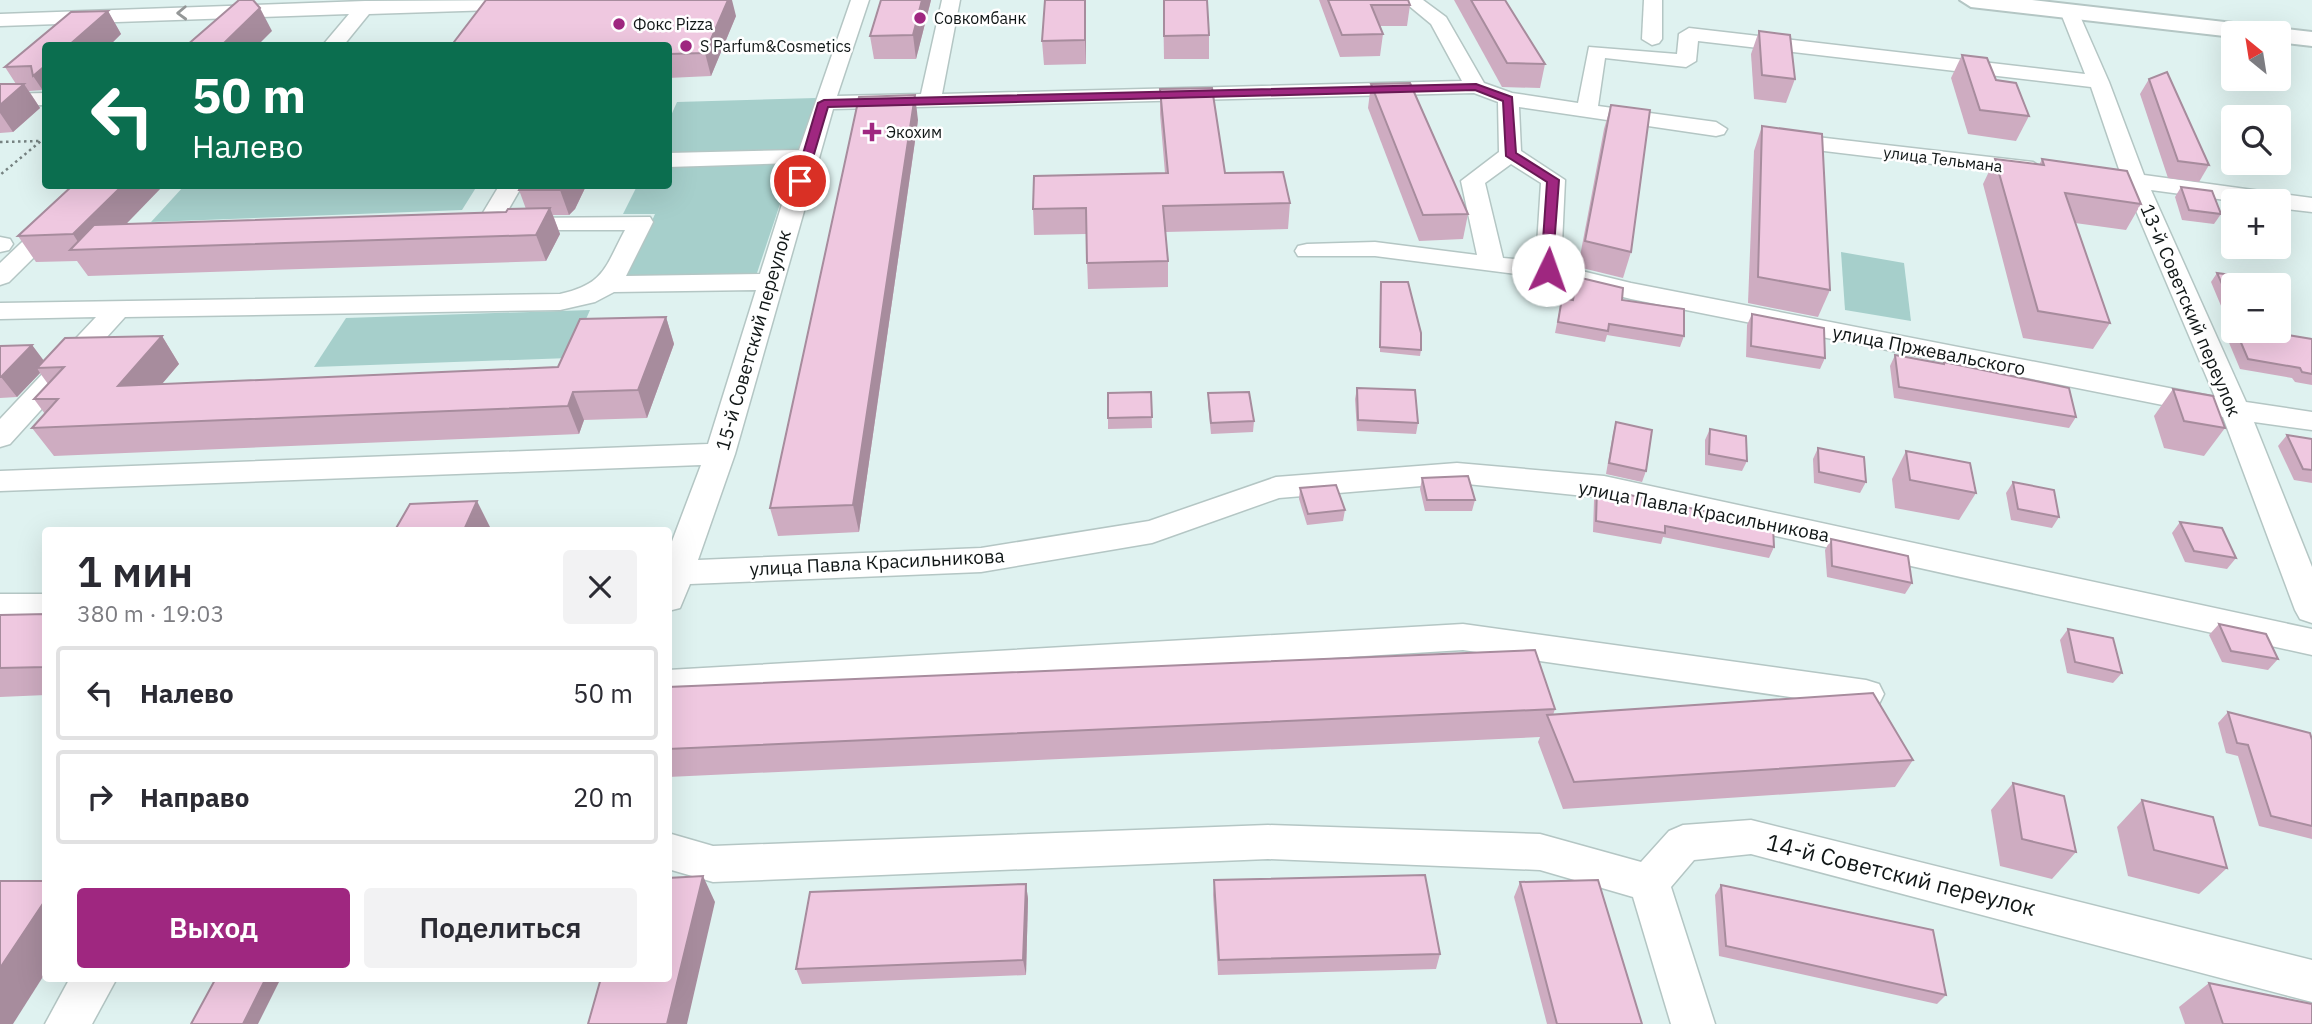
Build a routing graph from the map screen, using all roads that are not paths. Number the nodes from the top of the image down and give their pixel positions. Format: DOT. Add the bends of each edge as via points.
graph roads {
  1 [pos="860,0"];
  2 [pos="951,0"];
  3 [pos="1411,0"];
  4 [pos="1653,0"];
  5 [pos="1971,0"];
  6 [pos="550,2"];
  7 [pos="365,7"];
  8 [pos="2069,11"];
  9 [pos="30,19"];
  10 [pos="0,20"];
  11 [pos="2221,28"];
  12 [pos="2291,37"];
  13 [pos="1653,39"];
  14 [pos="2312,39"];
  15 [pos="0,40"];
  16 [pos="335,42"];
  17 [pos="2099,82"];
  18 [pos="1476,87"];
  19 [pos="42,99"];
  20 [pos="1508,99"];
  21 [pos="0,100"];
  22 [pos="930,102"];
  23 [pos="824,103"];
  24 [pos="1587,110"];
  25 [pos="1716,129"];
  26 [pos="1782,140"];
  27 [pos="1510,154"];
  28 [pos="808,156"];
  29 [pos="672,160"];
  30 [pos="2053,172"];
  31 [pos="2094,176"];
  32 [pos="2135,181"];
  33 [pos="91,189"];
  34 [pos="508,189"];
  35 [pos="2312,205"];
  36 [pos="460,226"];
  37 [pos="487,226"];
  38 [pos="1307,251"];
  39 [pos="1492,265"];
  40 [pos="1548,270"];
  41 [pos="0,277"];
  42 [pos="770,282"];
  43 [pos="609,284"];
  44 [pos="118,308"];
  45 [pos="0,311"];
  46 [pos="2235,410"];
  47 [pos="2312,421"];
  48 [pos="0,437"];
  49 [pos="720,454"];
  50 [pos="0,481"];
  51 [pos="672,586"];
  52 [pos="0,607"];
  53 [pos="42,607"];
  54 [pos="2312,610"];
  55 [pos="2312,642"];
  56 [pos="672,684"];
  57 [pos="1866,694"];
  58 [pos="672,852"];
  59 [pos="1649,883"];
  60 [pos="2312,981"];
  61 [pos="92,982"];
  62 [pos="66,1024"];
  63 [pos="1693,1024"];
  1 -- 23 [label="street, 15-й Советский переулок"];
  2 -- 22 [label="street"];
  3 -- 18 [label="street" via="1439,21"];
  4 -- 13 [label="street"];
  5 -- 8 [label="main road"];
  6 -- 7 [label="street"];
  7 -- 9 [label="street, one-way"];
  7 -- 16 [label="street"];
  8 -- 11 [label="main road"];
  8 -- 17 [label="street, 13-й Советский переулок"];
  9 -- 10 [label="street"];
  9 -- 15 [label="street"];
  12 -- 14 [label="main road"];
  17 -- 24 [label="street" via="1689,34 1686,61 1596,51"];
  17 -- 32 [label="street, 13-й Советский переулок"];
  18 -- 20 [label="street"];
  18 -- 22 [label="street"];
  19 -- 21 [label="street"];
  20 -- 24 [label="street"];
  20 -- 27 [label="street"];
  22 -- 23 [label="street"];
  23 -- 28 [label="street, 15-й Советский переулок"];
  24 -- 25 [label="street"];
  26 -- 30 [label="street, улица Тельмана"];
  27 -- 39 [label="street" via="1473,181"];
  27 -- 40 [label="street" via="1553,180"];
  28 -- 29 [label="street"];
  28 -- 42 [label="street, 15-й Советский переулок"];
  31 -- 32 [label="street"];
  32 -- 35 [label="street"];
  32 -- 46 [label="street, 13-й Советский переулок"];
  33 -- 41 [label="street"];
  34 -- 37 [label="street"];
  36 -- 37 [label="street"];
  37 -- 43 [label="street" via="641,222"];
  38 -- 39 [label="street, улица Пржевальского" via="1375,249"];
  39 -- 40 [label="street, улица Пржевальского"];
  40 -- 46 [label="street, улица Пржевальского" via="1631,291"];
  42 -- 43 [label="street"];
  42 -- 49 [label="street, 15-й Советский переулок"];
  43 -- 44 [label="street" via="560,302"];
  44 -- 45 [label="street"];
  44 -- 48 [label="street"];
  46 -- 47 [label="street, улица Пржевальского"];
  46 -- 54 [label="street, 13-й Советский переулок"];
  49 -- 50 [label="street"];
  49 -- 51 [label="street, 15-й Советский переулок"];
  51 -- 55 [label="street, улица Павла Красильникова" via="981,560 1152,532 1276,488 1458,473 1604,487"];
  52 -- 53 [label="street"];
  56 -- 57 [label="street" via="1463,637"];
  58 -- 59 [label="street" via="713,864 1268,842 1539,852"];
  59 -- 60 [label="street, 14-й Советский переулок" via="1683,843 1751,836"];
  59 -- 63 [label="street"];
  61 -- 62 [label="street"];
}
